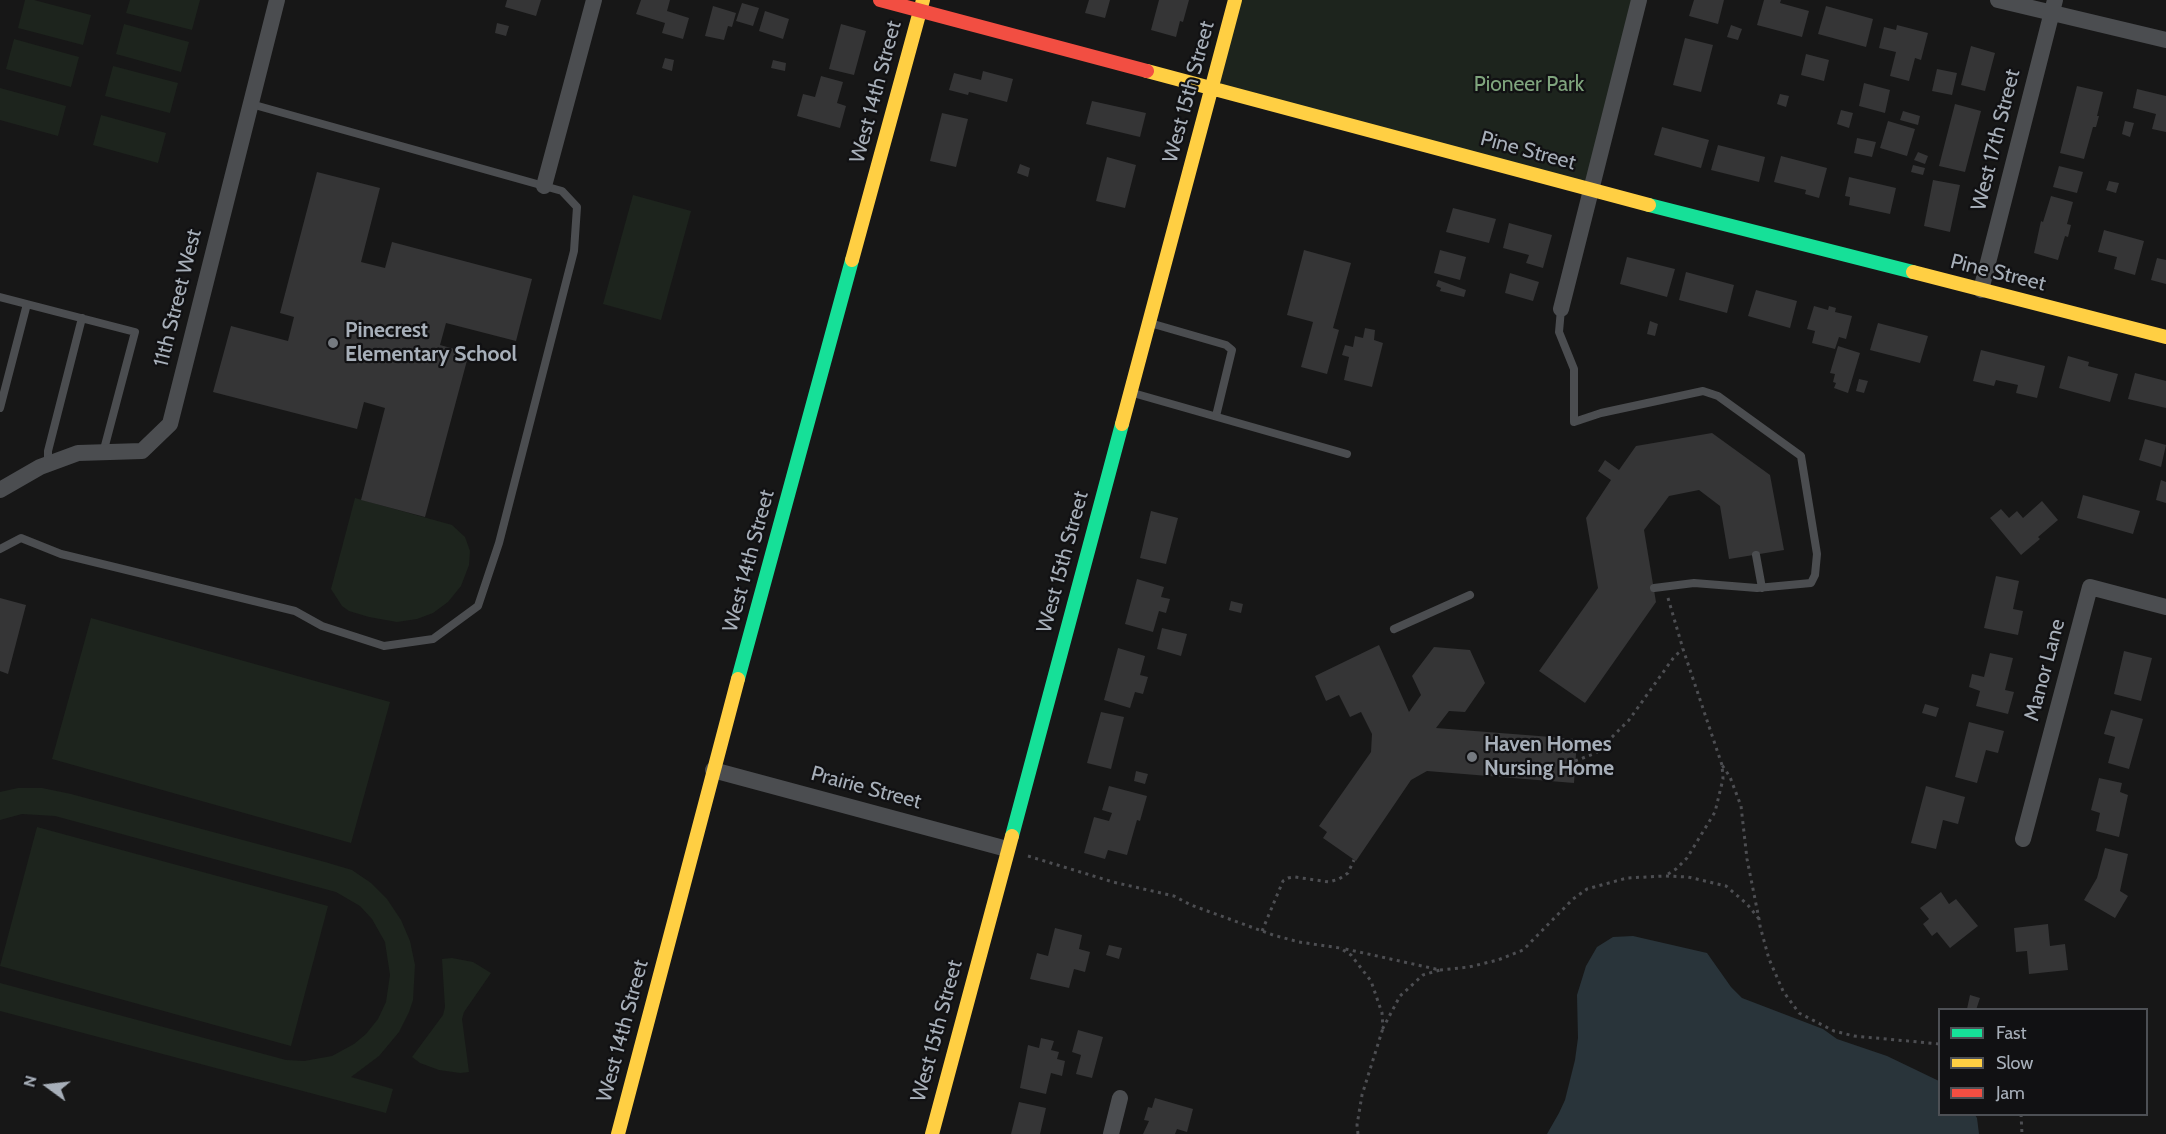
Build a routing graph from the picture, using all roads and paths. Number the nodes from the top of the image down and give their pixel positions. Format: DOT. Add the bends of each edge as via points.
graph roads {
  1 [pos="277,0"];
  2 [pos="594,0"];
  3 [pos="880,0"];
  4 [pos="1235,0"];
  5 [pos="1639,0"];
  6 [pos="1998,0"];
  7 [pos="921,6"];
  8 [pos="2053,7"];
  9 [pos="2166,40"];
  10 [pos="1212,88"];
  11 [pos="251,104"];
  12 [pos="544,186"];
  13 [pos="1592,190"];
  14 [pos="1981,290"];
  15 [pos="0,297"];
  16 [pos="27,304"];
  17 [pos="1561,309"];
  18 [pos="82,318"];
  19 [pos="1149,323"];
  20 [pos="2166,337"];
  21 [pos="1130,392"];
  22 [pos="0,408"];
  23 [pos="1216,416"];
  24 [pos="103,453"];
  25 [pos="1347,454"];
  26 [pos="48,465"];
  27 [pos="0,490"];
  28 [pos="0,549"];
  29 [pos="1756,555"];
  30 [pos="1665,586"];
  31 [pos="1654,588"];
  32 [pos="1762,588"];
  33 [pos="1470,595"];
  34 [pos="2166,607"];
  35 [pos="1394,629"];
  36 [pos="1683,650"];
  37 [pos="1575,761"];
  38 [pos="1722,765"];
  39 [pos="713,770"];
  40 [pos="2023,839"];
  41 [pos="1007,849"];
  42 [pos="1354,860"];
  43 [pos="1665,876"];
  44 [pos="1759,919"];
  45 [pos="1262,931"];
  46 [pos="1341,948"];
  47 [pos="1440,969"];
  48 [pos="1383,1028"];
  49 [pos="1938,1044"];
  50 [pos="1120,1098"];
  51 [pos="2021,1116"];
  52 [pos="618,1134"];
  53 [pos="932,1134"];
  54 [pos="1111,1134"];
  55 [pos="1358,1134"];
  56 [pos="2022,1134"];
  1 -- 11 [label="street, 11th Street West"];
  2 -- 12 [label="street"];
  3 -- 7 [label="street, Pine Street"];
  4 -- 10 [label="street, West 15th Street"];
  5 -- 13 [label="street"];
  6 -- 8 [label="street"];
  7 -- 10 [label="street, Pine Street"];
  7 -- 39 [label="street, West 14th Street"];
  8 -- 9 [label="street"];
  8 -- 14 [label="street, West 17th Street"];
  10 -- 13 [label="street, Pine Street"];
  10 -- 19 [label="street, West 15th Street"];
  11 -- 12 [label="lane"];
  11 -- 24 [label="street, 11th Street West" via="170,424 142,451"];
  12 -- 28 [label="lane" via="562,191 577,207 574,250 500,543 478,606 433,639 384,646 322,626 295,611 61,554 21,538"];
  13 -- 14 [label="street, Pine Street"];
  13 -- 17 [label="street"];
  14 -- 20 [label="street, Pine Street"];
  15 -- 16 [label="lane"];
  16 -- 18 [label="lane"];
  16 -- 22 [label="lane"];
  17 -- 32 [label="lane" via="1559,332 1574,369 1574,422 1702,391 1718,396 1801,456 1817,554 1815,575 1811,583"];
  18 -- 24 [label="lane" via="135,332"];
  18 -- 26 [label="lane" via="48,451"];
  19 -- 21 [label="street, West 15th Street"];
  19 -- 23 [label="lane" via="1232,350"];
  21 -- 23 [label="lane"];
  21 -- 41 [label="street, West 15th Street"];
  23 -- 25 [label="lane"];
  24 -- 26 [label="street, 11th Street West" via="78,453"];
  26 -- 27 [label="street, 11th Street West"];
  29 -- 32 [label="lane"];
  30 -- 31 [label="lane"];
  30 -- 32 [label="lane" via="1694,583"];
  30 -- 36 [label="path"];
  33 -- 35 [label="lane"];
  34 -- 40 [label="street, Manor Lane" via="2090,587"];
  36 -- 37 [label="path" via="1629,720 1596,753"];
  36 -- 38 [label="path"];
  38 -- 43 [label="path" via="1716,812 1687,858"];
  38 -- 44 [label="path" via="1741,806"];
  39 -- 41 [label="street, Prairie Street"];
  39 -- 52 [label="street, West 14th Street"];
  41 -- 45 [label="path" via="1113,882 1174,896"];
  41 -- 53 [label="street, West 15th Street"];
  42 -- 45 [label="path" via="1348,873 1329,882 1296,877 1284,881"];
  43 -- 44 [label="path" via="1697,878 1726,886"];
  43 -- 47 [label="path" via="1627,878 1587,890 1573,899 1523,950 1469,967"];
  44 -- 49 [label="path" via="1769,959 1783,991 1799,1013 1834,1031 1854,1036"];
  45 -- 46 [label="path"];
  46 -- 47 [label="path"];
  46 -- 48 [label="path" via="1371,981"];
  47 -- 48 [label="path" via="1424,975 1400,996"];
  48 -- 55 [label="path" via="1362,1095"];
  50 -- 54 [label="street"];
  51 -- 56 [label="path"];
}
